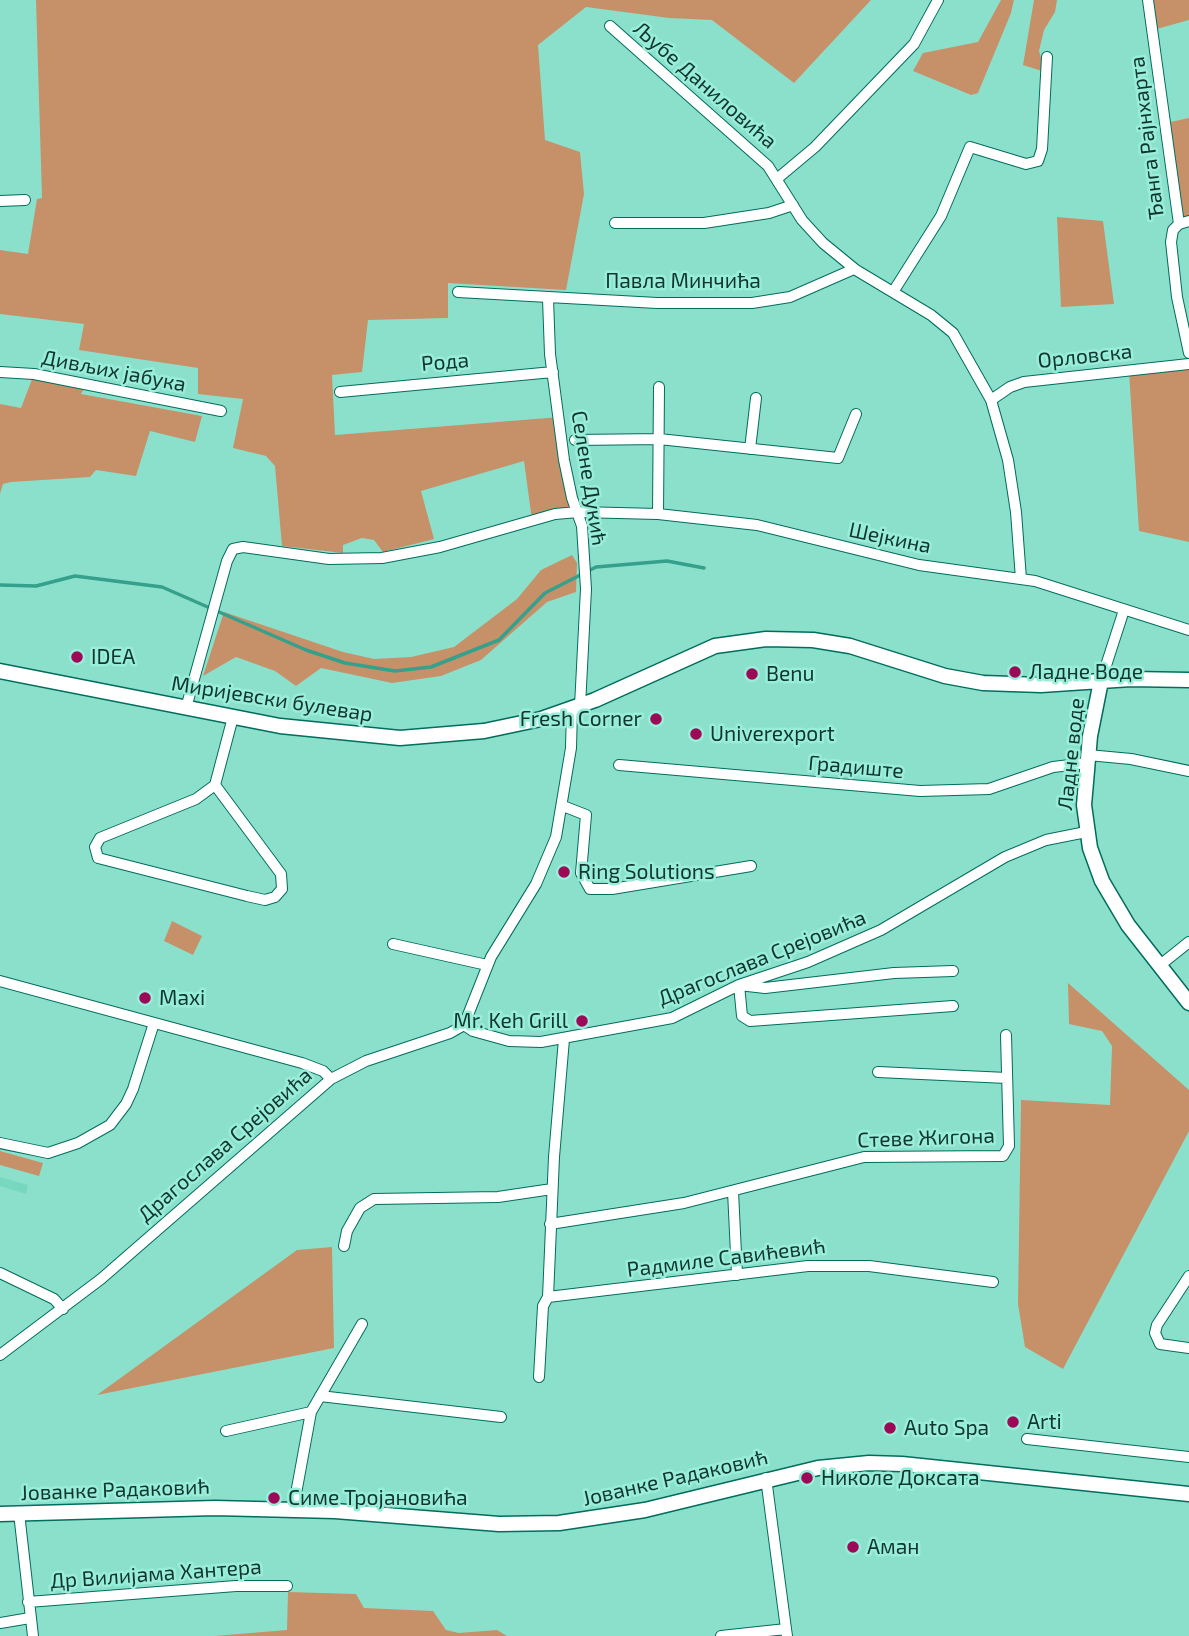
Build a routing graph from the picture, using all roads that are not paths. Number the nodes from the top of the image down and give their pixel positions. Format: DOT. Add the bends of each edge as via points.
graph roads {
  1 [pos="938,0"];
  2 [pos="1148,0"];
  3 [pos="610,26"];
  4 [pos="1047,57"];
  5 [pos="778,178"];
  6 [pos="25,200"];
  7 [pos="0,201"];
  8 [pos="793,205"];
  9 [pos="615,223"];
  10 [pos="1184,223"];
  11 [pos="854,269"];
  12 [pos="458,292"];
  13 [pos="893,292"];
  14 [pos="548,299"];
  15 [pos="1189,353"];
  16 [pos="1189,364"];
  17 [pos="0,372"];
  18 [pos="553,372"];
  19 [pos="659,387"];
  20 [pos="340,392"];
  21 [pos="756,398"];
  22 [pos="991,401"];
  23 [pos="221,411"];
  24 [pos="856,414"];
  25 [pos="659,439"];
  26 [pos="575,440"];
  27 [pos="750,449"];
  28 [pos="578,512"];
  29 [pos="658,514"];
  30 [pos="1021,579"];
  31 [pos="1124,610"];
  32 [pos="1189,630"];
  33 [pos="0,671"];
  34 [pos="1189,680"];
  35 [pos="1101,681"];
  36 [pos="186,708"];
  37 [pos="576,708"];
  38 [pos="233,717"];
  39 [pos="1087,759"];
  40 [pos="619,765"];
  41 [pos="1189,771"];
  42 [pos="215,785"];
  43 [pos="563,806"];
  44 [pos="1086,832"];
  45 [pos="751,866"];
  46 [pos="1189,942"];
  47 [pos="393,944"];
  48 [pos="487,964"];
  49 [pos="1159,966"];
  50 [pos="953,971"];
  51 [pos="0,981"];
  52 [pos="739,985"];
  53 [pos="1189,1003"];
  54 [pos="953,1006"];
  55 [pos="154,1023"];
  56 [pos="464,1025"];
  57 [pos="1006,1035"];
  58 [pos="564,1039"];
  59 [pos="878,1072"];
  60 [pos="1007,1078"];
  61 [pos="331,1079"];
  62 [pos="0,1143"];
  63 [pos="552,1189"];
  64 [pos="733,1191"];
  65 [pos="550,1224"];
  66 [pos="344,1246"];
  67 [pos="0,1273"];
  68 [pos="737,1275"];
  69 [pos="1189,1276"];
  70 [pos="993,1282"];
  71 [pos="548,1297"];
  72 [pos="63,1309"];
  73 [pos="362,1324"];
  74 [pos="1189,1348"];
  75 [pos="0,1355"];
  76 [pos="539,1377"];
  77 [pos="320,1396"];
  78 [pos="311,1412"];
  79 [pos="501,1417"];
  80 [pos="226,1431"];
  81 [pos="1027,1439"];
  82 [pos="1189,1457"];
  83 [pos="766,1478"];
  84 [pos="1189,1494"];
  85 [pos="293,1510"];
  86 [pos="19,1513"];
  87 [pos="0,1514"];
  88 [pos="287,1586"];
  89 [pos="28,1602"];
  90 [pos="30,1618"];
  91 [pos="0,1623"];
  92 [pos="787,1632"];
  93 [pos="33,1636"];
  94 [pos="721,1636"];
  1 -- 5 [label="street" via="914,44 815,147"];
  2 -- 10 [label="street, Ђанга Рајнхарта"];
  3 -- 5 [label="street, Љубе Даниловића" via="739,137"];
  4 -- 13 [label="street" via="1038,162 1027,164 970,147 942,216"];
  5 -- 8 [label="street, Љубе Даниловића"];
  6 -- 7 [label="street"];
  8 -- 9 [label="street" via="704,223"];
  8 -- 11 [label="street, Љубе Даниловића" via="813,233"];
  10 -- 15 [label="street, Ђанга Рајнхарта" via="1174,230 1171,242"];
  11 -- 13 [label="street, Љубе Даниловића"];
  11 -- 14 [label="street, Павла Минчића" via="790,297 752,303"];
  12 -- 14 [label="street, Павла Минчића"];
  13 -- 22 [label="street, Љубе Даниловића" via="947,327"];
  14 -- 18 [label="street, Селене Дукић"];
  16 -- 22 [label="street, Орловска" via="1024,382"];
  17 -- 23 [label="street, Дивљих јабука" via="34,374"];
  18 -- 20 [label="street, Рода"];
  18 -- 28 [label="street, Селене Дукић" via="568,480"];
  19 -- 25 [label="street"];
  21 -- 27 [label="street"];
  22 -- 30 [label="street, Љубе Даниловића" via="1013,487"];
  24 -- 27 [label="street" via="838,458"];
  25 -- 26 [label="street"];
  25 -- 27 [label="street"];
  25 -- 29 [label="street"];
  28 -- 29 [label="street, Шејкина"];
  28 -- 36 [label="street, Шејкина" via="382,558 330,559 238,547 227,561"];
  28 -- 37 [label="street, Селене Дукић" via="586,580"];
  29 -- 30 [label="street, Шејкина" via="757,526 919,565"];
  30 -- 31 [label="street, Шејкина"];
  31 -- 32 [label="street, Шејкина"];
  31 -- 35 [label="street, Ладне воде"];
  33 -- 36 [label="main road, Миријевски булевар"];
  34 -- 35 [label="main road, Миријевски булевар"];
  35 -- 37 [label="main road, Миријевски булевар" via="1033,686 983,683 850,646 776,638 715,646"];
  35 -- 39 [label="main road, Ладне воде"];
  36 -- 38 [label="main road, Миријевски булевар"];
  37 -- 38 [label="main road, Миријевски булевар" via="484,731 400,738"];
  37 -- 43 [label="street, Селене Дукић"];
  38 -- 42 [label="street"];
  39 -- 40 [label="street, Градиште" via="989,789 920,791"];
  39 -- 41 [label="street, Градиште" via="1131,758"];
  39 -- 44 [label="main road, Ладне воде"];
  42 -- 42 [label="street" via="281,874 279,893 265,900 101,860 94,847 100,838 196,799"];
  43 -- 45 [label="street" via="586,815 581,873 590,889"];
  43 -- 48 [label="street, Селене Дукић" via="542,870"];
  44 -- 49 [label="main road, Ладне воде" via="1102,881"];
  44 -- 52 [label="street, Драгослава Срејовића" via="1046,840 1013,854 881,930"];
  46 -- 49 [label="street"];
  47 -- 48 [label="street"];
  48 -- 56 [label="street, Селене Дукић"];
  49 -- 53 [label="main road, Ладне воде"];
  50 -- 52 [label="street" via="765,988"];
  51 -- 55 [label="street"];
  52 -- 54 [label="street" via="742,1016 750,1021"];
  52 -- 58 [label="street, Драгослава Срејовића" via="672,1018"];
  55 -- 61 [label="street" via="302,1063"];
  55 -- 62 [label="street" via="133,1089 110,1125 48,1153"];
  56 -- 58 [label="street, Драгослава Срејовића" via="509,1041"];
  56 -- 61 [label="street, Драгослава Срејовића" via="366,1060"];
  57 -- 60 [label="street, Стеве Жигона"];
  58 -- 63 [label="street"];
  59 -- 60 [label="street"];
  60 -- 64 [label="street, Стеве Жигона" via="1009,1146 1003,1156 864,1157"];
  61 -- 72 [label="street, Драгослава Срејовића"];
  63 -- 65 [label="street"];
  63 -- 66 [label="street" via="498,1197 374,1199 360,1208"];
  64 -- 65 [label="street, Стеве Жигона" via="650,1210"];
  64 -- 68 [label="street"];
  65 -- 71 [label="street"];
  67 -- 72 [label="street"];
  68 -- 70 [label="street, Радмиле Савићевић" via="834,1265"];
  68 -- 71 [label="street, Радмиле Савићевић"];
  69 -- 74 [label="street" via="1157,1325 1156,1339 1164,1346"];
  71 -- 76 [label="street" via="543,1306"];
  72 -- 75 [label="street, Драгослава Срејовића"];
  73 -- 77 [label="street"];
  77 -- 78 [label="street"];
  77 -- 79 [label="street"];
  78 -- 80 [label="street"];
  78 -- 85 [label="street"];
  81 -- 82 [label="street"];
  83 -- 84 [label="main road, Јованке Радаковић" via="849,1464 902,1464"];
  83 -- 85 [label="main road, Јованке Радаковић" via="645,1510 558,1523 499,1524"];
  83 -- 92 [label="street"];
  85 -- 86 [label="main road, Јованке Радаковић" via="176,1507"];
  86 -- 87 [label="main road, Јованке Радаковић"];
  86 -- 89 [label="street"];
  88 -- 89 [label="street, Др Вилијама Хантера"];
  89 -- 90 [label="street"];
  90 -- 91 [label="street"];
  90 -- 93 [label="street"];
  92 -- 94 [label="street"];
}
